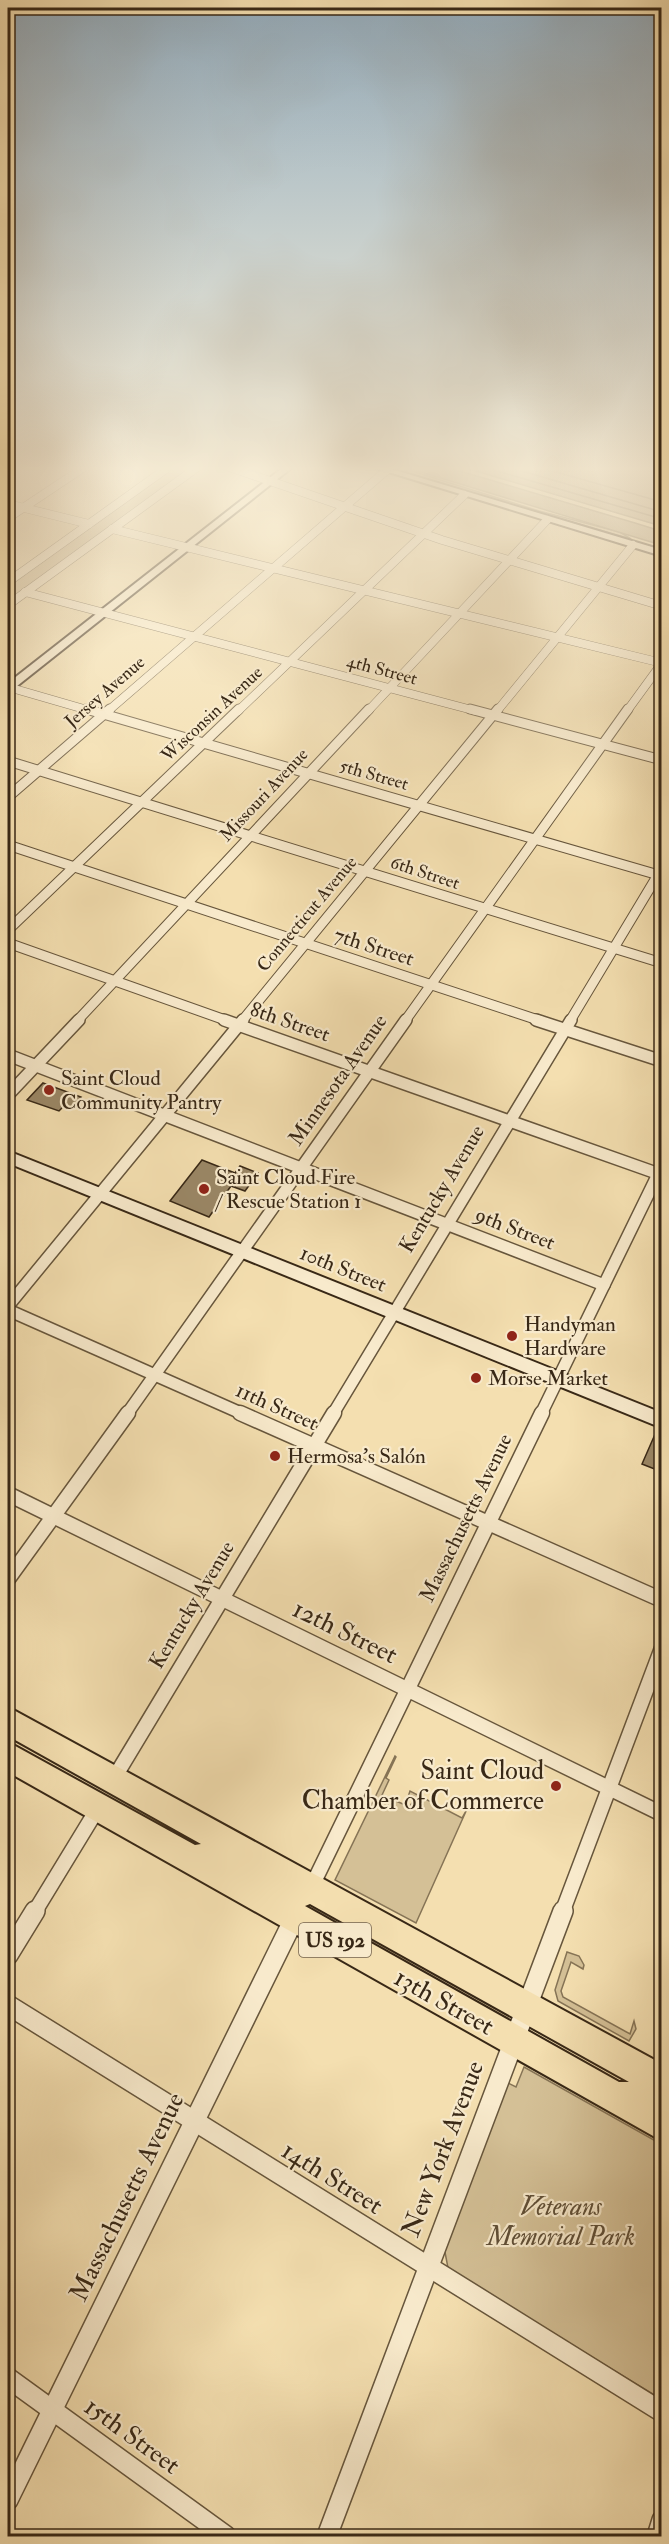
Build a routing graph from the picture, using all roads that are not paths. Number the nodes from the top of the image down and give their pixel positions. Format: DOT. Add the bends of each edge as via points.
graph roads {
  1 [pos="35,585"];
  2 [pos="138,585"];
  3 [pos="254,585"];
  4 [pos="342,585"];
  5 [pos="370,585"];
  6 [pos="485,585"];
  7 [pos="587,585"];
  8 [pos="601,585"];
  9 [pos="598,588"];
  10 [pos="364,590"];
  11 [pos="25,592"];
  12 [pos="8,605"];
  13 [pos="662,606"];
  14 [pos="103,612"];
  15 [pos="458,613"];
  16 [pos="194,636"];
  17 [pos="557,637"];
  18 [pos="290,661"];
  19 [pos="662,663"];
  20 [pos="8,687"];
  21 [pos="389,688"];
  22 [pos="103,714"];
  23 [pos="494,716"];
  24 [pos="203,744"];
  25 [pos="604,744"];
  26 [pos="662,760"];
  27 [pos="8,761"];
  28 [pos="38,770"];
  29 [pos="307,774"];
  30 [pos="8,797"];
  31 [pos="141,802"];
  32 [pos="418,805"];
  33 [pos="249,835"];
  34 [pos="534,839"];
  35 [pos="8,845"];
  36 [pos="74,867"];
  37 [pos="365,871"];
  38 [pos="660,873"];
  39 [pos="186,904"];
  40 [pos="486,910"];
  41 [pos="8,930"];
  42 [pos="8,943"];
  43 [pos="304,943"];
  44 [pos="613,948"];
  45 [pos="662,963"];
  46 [pos="114,981"];
  47 [pos="430,985"];
  48 [pos="237,1024"];
  49 [pos="565,1029"];
  50 [pos="8,1055"];
  51 [pos="662,1061"];
  52 [pos="35,1066"];
  53 [pos="369,1070"];
  54 [pos="8,1095"];
  55 [pos="164,1115"];
  56 [pos="509,1120"];
  57 [pos="8,1157"];
  58 [pos="301,1168"];
  59 [pos="660,1171"];
  60 [pos="98,1194"];
  61 [pos="447,1224"];
  62 [pos="241,1252"];
  63 [pos="604,1285"];
  64 [pos="8,1308"];
  65 [pos="394,1314"];
  66 [pos="154,1376"];
  67 [pos="558,1380"];
  68 [pos="662,1421"];
  69 [pos="314,1447"];
  70 [pos="8,1494"];
  71 [pos="52,1516"];
  72 [pos="488,1525"];
  73 [pos="8,1579"];
  74 [pos="222,1599"];
  75 [pos="662,1600"];
  76 [pos="662,1648"];
  77 [pos="408,1690"];
  78 [pos="10,1731"];
  79 [pos="8,1756"];
  80 [pos="113,1780"];
  81 [pos="608,1788"];
  82 [pos="98,1808"];
  83 [pos="662,1814"];
  84 [pos="206,1830"];
  85 [pos="193,1860"];
  86 [pos="311,1888"];
  87 [pos="295,1917"];
  88 [pos="416,1946"];
  89 [pos="8,1955"];
  90 [pos="8,2006"];
  91 [pos="526,2007"];
  92 [pos="514,2041"];
  93 [pos="662,2082"];
  94 [pos="616,2098"];
  95 [pos="662,2103"];
  96 [pos="193,2121"];
  97 [pos="662,2124"];
  98 [pos="427,2267"];
  99 [pos="8,2378"];
  100 [pos="51,2410"];
  101 [pos="662,2412"];
  102 [pos="8,2500"];
  103 [pos="662,2520"];
  104 [pos="226,2536"];
  105 [pos="327,2536"];
  106 [pos="657,2536"];
  1 -- 11 [label="street"];
  2 -- 14 [label="street"];
  3 -- 16 [label="street, Jersey Avenue"];
  4 -- 10 [label="street"];
  5 -- 10 [label="street, Wisconsin Avenue"];
  6 -- 15 [label="street, Missouri Avenue"];
  7 -- 9 [label="street"];
  8 -- 9 [label="street, Connecticut Avenue"];
  9 -- 13 [label="street"];
  9 -- 17 [label="street, Connecticut Avenue"];
  10 -- 15 [label="street"];
  10 -- 18 [label="street, Wisconsin Avenue"];
  11 -- 12 [label="street"];
  11 -- 14 [label="street, 4th Street"];
  14 -- 16 [label="street, 4th Street"];
  14 -- 20 [label="street"];
  15 -- 17 [label="street"];
  15 -- 21 [label="street, Missouri Avenue"];
  16 -- 18 [label="street, 4th Street"];
  16 -- 22 [label="street, Jersey Avenue"];
  17 -- 19 [label="street"];
  17 -- 23 [label="street, Connecticut Avenue"];
  18 -- 21 [label="street, 4th Street"];
  18 -- 24 [label="street, Wisconsin Avenue"];
  19 -- 25 [label="street, Minnesota Avenue"];
  20 -- 22 [label="street, 5th Street"];
  21 -- 23 [label="street, 4th Street"];
  21 -- 29 [label="street, Missouri Avenue"];
  22 -- 24 [label="street, 5th Street"];
  22 -- 28 [label="street, Jersey Avenue"];
  23 -- 25 [label="street, 4th Street"];
  23 -- 32 [label="street, Connecticut Avenue"];
  24 -- 29 [label="street, 5th Street"];
  24 -- 31 [label="street, Wisconsin Avenue"];
  25 -- 26 [label="street, 4th Street"];
  25 -- 34 [label="street, Minnesota Avenue"];
  27 -- 28 [label="street, 6th Street"];
  28 -- 30 [label="street, Jersey Avenue"];
  28 -- 31 [label="street, 6th Street"];
  29 -- 32 [label="street, 5th Street"];
  29 -- 33 [label="street, Missouri Avenue"];
  31 -- 33 [label="street, 6th Street"];
  31 -- 36 [label="street, Wisconsin Avenue"];
  32 -- 34 [label="street, 5th Street"];
  32 -- 37 [label="street, Connecticut Avenue"];
  33 -- 37 [label="street, 6th Street"];
  33 -- 39 [label="street, Missouri Avenue"];
  34 -- 38 [label="street, 5th Street"];
  34 -- 40 [label="street, Minnesota Avenue"];
  35 -- 36 [label="street, 7th Street"];
  36 -- 39 [label="street, 7th Street"];
  36 -- 41 [label="street, Wisconsin Avenue"];
  37 -- 40 [label="street, 6th Street"];
  37 -- 43 [label="street, Connecticut Avenue"];
  38 -- 44 [label="street, Kentucky Avenue"];
  39 -- 43 [label="street, 7th Street"];
  39 -- 46 [label="street, Missouri Avenue"];
  40 -- 44 [label="street, 6th Street"];
  40 -- 47 [label="street, Minnesota Avenue"];
  42 -- 46 [label="street, 8th Street"];
  43 -- 47 [label="street, 7th Street"];
  43 -- 48 [label="street, Connecticut Avenue"];
  44 -- 45 [label="street, 6th Street"];
  44 -- 49 [label="street, Kentucky Avenue"];
  46 -- 48 [label="street, 8th Street"];
  46 -- 52 [label="street, Missouri Avenue"];
  47 -- 49 [label="street, 7th Street"];
  47 -- 53 [label="street, Minnesota Avenue"];
  48 -- 53 [label="street, 8th Street"];
  48 -- 55 [label="street, Connecticut Avenue"];
  49 -- 51 [label="street, 7th Street"];
  49 -- 56 [label="street, Kentucky Avenue"];
  50 -- 52 [label="street, 9th Street"];
  52 -- 54 [label="street, Missouri Avenue"];
  52 -- 55 [label="street, 9th Street"];
  53 -- 56 [label="street, 8th Street"];
  53 -- 58 [label="street, Minnesota Avenue"];
  55 -- 58 [label="street, 9th Street"];
  55 -- 60 [label="street, Connecticut Avenue"];
  56 -- 59 [label="street, 8th Street"];
  56 -- 61 [label="street, Kentucky Avenue"];
  57 -- 60 [label="street, 10th Street"];
  58 -- 61 [label="street, 9th Street"];
  58 -- 62 [label="street, Minnesota Avenue"];
  59 -- 63 [label="street, Massachusetts Avenue"];
  60 -- 62 [label="street, 10th Street"];
  60 -- 64 [label="street, Connecticut Avenue"];
  61 -- 63 [label="street, 9th Street"];
  61 -- 65 [label="street, Kentucky Avenue"];
  62 -- 65 [label="street, 10th Street"];
  62 -- 66 [label="street, Minnesota Avenue"];
  63 -- 67 [label="street, Massachusetts Avenue"];
  64 -- 66 [label="street, 11th Street"];
  65 -- 67 [label="street, 10th Street"];
  65 -- 69 [label="street, Kentucky Avenue"];
  66 -- 69 [label="street, 11th Street"];
  66 -- 71 [label="street, Minnesota Avenue"];
  67 -- 68 [label="street, 10th Street"];
  67 -- 72 [label="street, Massachusetts Avenue"];
  69 -- 72 [label="street, 11th Street"];
  69 -- 74 [label="street, Kentucky Avenue"];
  70 -- 71 [label="street, 12th Street"];
  71 -- 73 [label="street, Minnesota Avenue"];
  71 -- 74 [label="street, 12th Street"];
  72 -- 75 [label="street, 11th Street"];
  72 -- 77 [label="street, Massachusetts Avenue"];
  74 -- 77 [label="street, 12th Street"];
  74 -- 80 [label="street, Kentucky Avenue"];
  76 -- 81 [label="street, New York Avenue"];
  77 -- 81 [label="street, 12th Street"];
  77 -- 86 [label="street, Massachusetts Avenue"];
  78 -- 80 [label="highway, 13th Street / US 192"];
  79 -- 82 [label="highway, 13th Street / US 192"];
  80 -- 84 [label="highway, 13th Street / US 192"];
  81 -- 83 [label="street, 12th Street"];
  81 -- 91 [label="street, New York Avenue"];
  82 -- 84 [label="highway" via="123,1800 187,1834"];
  82 -- 85 [label="highway, 13th Street / US 192"];
  82 -- 89 [label="street"];
  84 -- 86 [label="highway, 13th Street / US 192"];
  85 -- 86 [label="highway" via="217,1856 281,1892 295,1895"];
  85 -- 87 [label="highway, 13th Street / US 192"];
  86 -- 88 [label="highway, 13th Street / US 192"];
  87 -- 88 [label="highway" via="321,1910 388,1946"];
  87 -- 92 [label="highway, 13th Street / US 192"];
  87 -- 96 [label="street, Massachusetts Avenue"];
  88 -- 91 [label="highway, 13th Street / US 192"];
  90 -- 96 [label="street, 14th Street"];
  91 -- 92 [label="street, New York Avenue"];
  91 -- 93 [label="highway, 13th Street / US 192"];
  92 -- 94 [label="highway, 13th Street / US 192"];
  92 -- 98 [label="street, New York Avenue"];
  94 -- 95 [label="highway"];
  94 -- 97 [label="highway, 13th Street / US 192"];
  96 -- 98 [label="street, 14th Street"];
  96 -- 100 [label="street, Massachusetts Avenue"];
  98 -- 101 [label="street, 14th Street"];
  98 -- 105 [label="street, New York Avenue"];
  99 -- 100 [label="street, 15th Street"];
  100 -- 102 [label="street, Massachusetts Avenue"];
  100 -- 104 [label="street, 15th Street"];
  103 -- 106 [label="street"];
}
